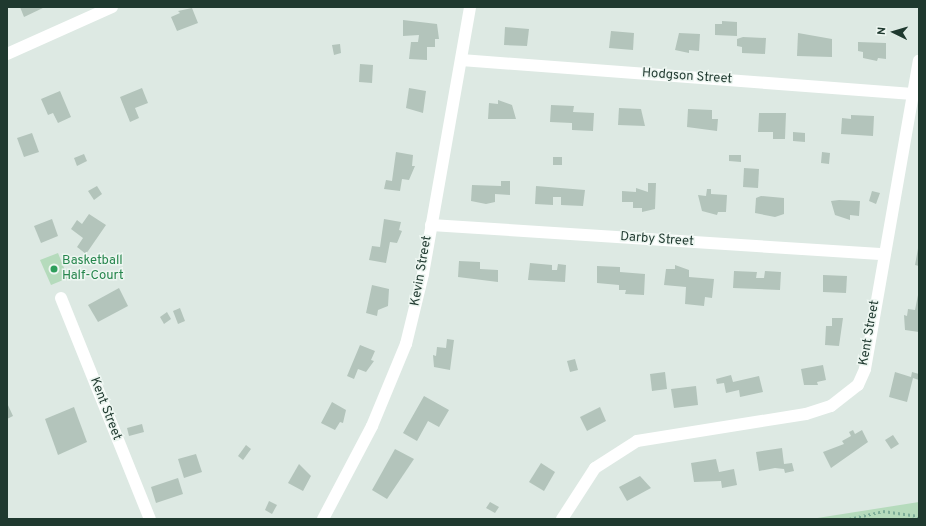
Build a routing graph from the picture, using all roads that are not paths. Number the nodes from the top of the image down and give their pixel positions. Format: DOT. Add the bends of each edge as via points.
graph roads {
  1 [pos="112,7"];
  2 [pos="470,7"];
  3 [pos="7,54"];
  4 [pos="461,60"];
  5 [pos="919,61"];
  6 [pos="912,94"];
  7 [pos="431,225"];
  8 [pos="884,254"];
  9 [pos="61,298"];
  10 [pos="150,519"];
  11 [pos="323,519"];
  12 [pos="562,519"];
  1 -- 3 [label="street"];
  2 -- 4 [label="street, Kevin Street"];
  4 -- 6 [label="street, Hodgson Street"];
  4 -- 7 [label="street, Kevin Street"];
  5 -- 6 [label="street, Kent Street"];
  6 -- 8 [label="street, Kent Street"];
  7 -- 8 [label="street, Darby Street"];
  7 -- 11 [label="street, Kevin Street" via="415,310 400,363 372,426"];
  8 -- 12 [label="street, Kent Street" via="865,369 858,385 846,397 806,414 637,441 595,468"];
  9 -- 10 [label="street, Kent Street"];
}
